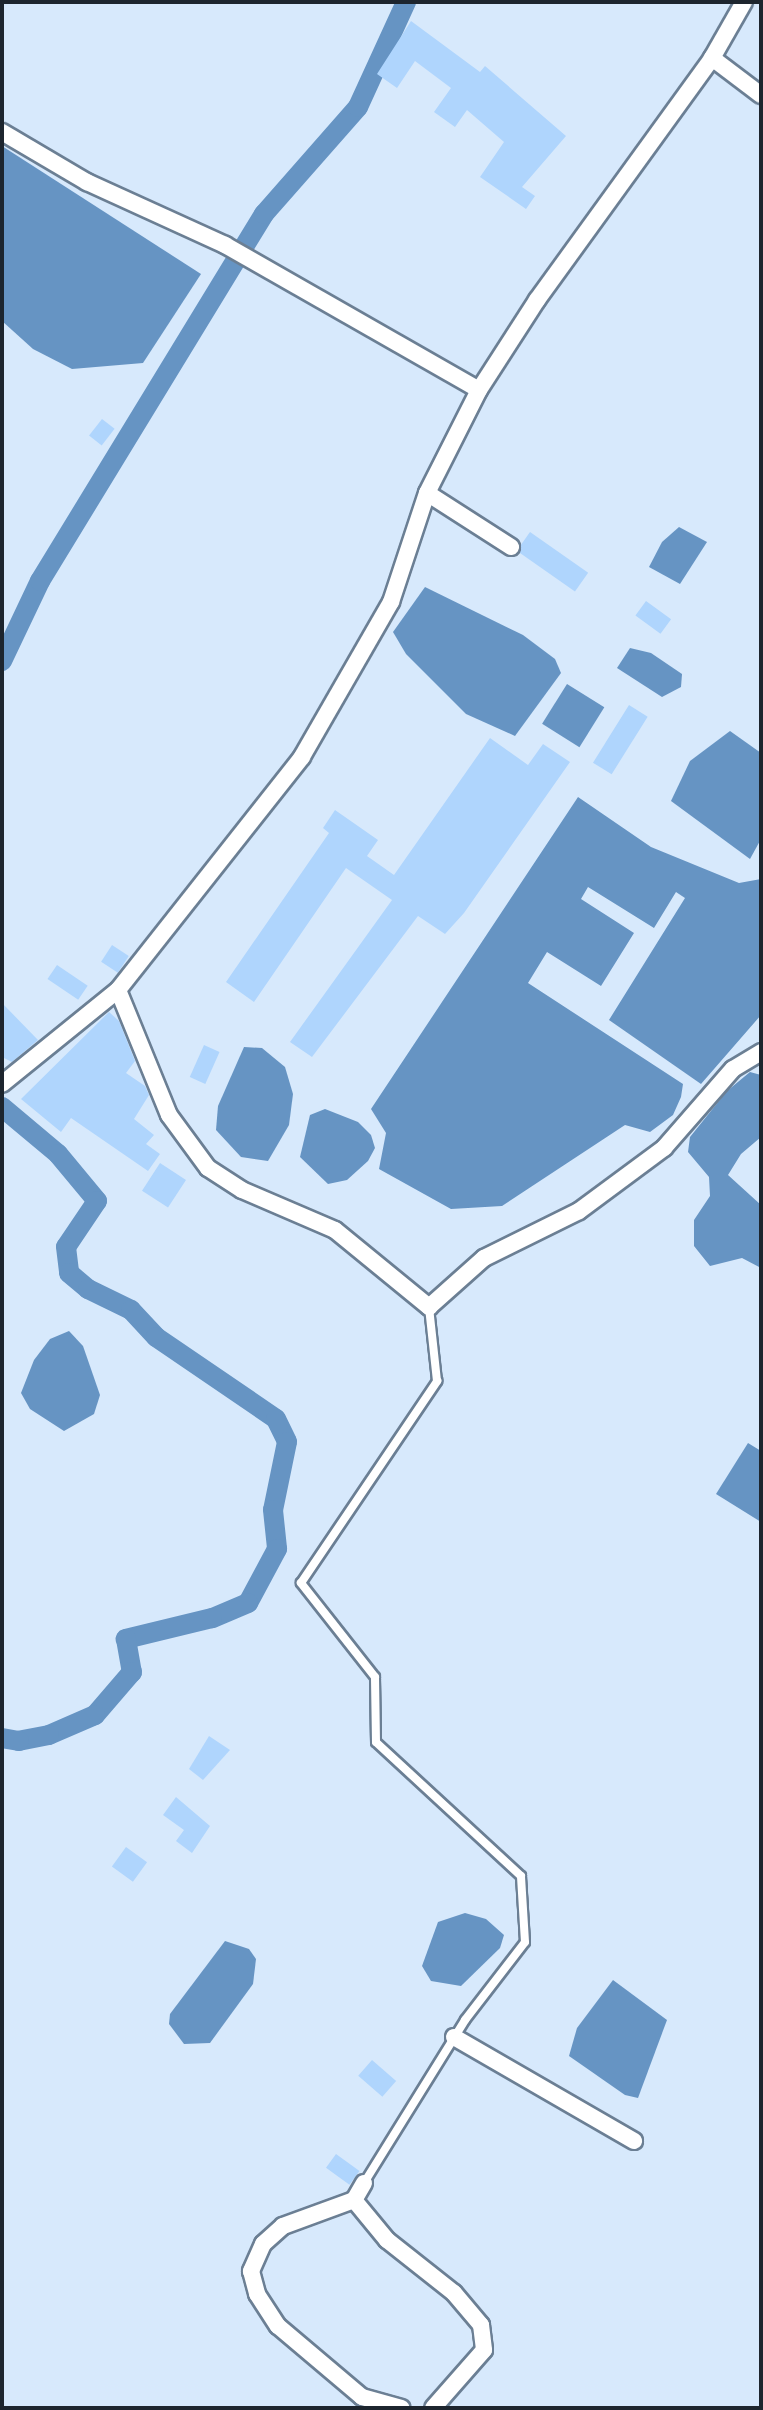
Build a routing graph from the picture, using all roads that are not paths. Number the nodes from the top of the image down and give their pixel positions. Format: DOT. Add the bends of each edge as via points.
graph roads {
  1 [pos="744,2"];
  2 [pos="712,58"];
  3 [pos="761,95"];
  4 [pos="2,132"];
  5 [pos="479,390"];
  6 [pos="427,493"];
  7 [pos="511,547"];
  8 [pos="118,990"];
  9 [pos="761,1052"];
  10 [pos="2,1084"];
  11 [pos="429,1307"];
  12 [pos="454,2037"];
  13 [pos="634,2141"];
  14 [pos="364,2183"];
  15 [pos="354,2200"];
  16 [pos="402,2408"];
  17 [pos="433,2408"];
  1 -- 2 [label="street"];
  2 -- 3 [label="street"];
  2 -- 5 [label="street" via="537,300"];
  4 -- 5 [label="street" via="87,182 225,245"];
  5 -- 6 [label="street"];
  6 -- 7 [label="street"];
  6 -- 8 [label="street" via="391,602 302,757"];
  8 -- 10 [label="street"];
  8 -- 11 [label="street" via="169,1115 208,1168 242,1190 335,1230"];
  9 -- 11 [label="street" via="733,1069 664,1148 579,1211 484,1258"];
  11 -- 12 [label="lane" via="437,1381 301,1583 375,1677 376,1742 521,1876 525,1942"];
  12 -- 13 [label="street"];
  12 -- 14 [label="lane"];
  14 -- 15 [label="street"];
  15 -- 16 [label="street" via="283,2226 263,2244 251,2271 257,2294 278,2326 362,2397"];
  15 -- 17 [label="street" via="387,2240 454,2293 481,2325 484,2350"];
}
